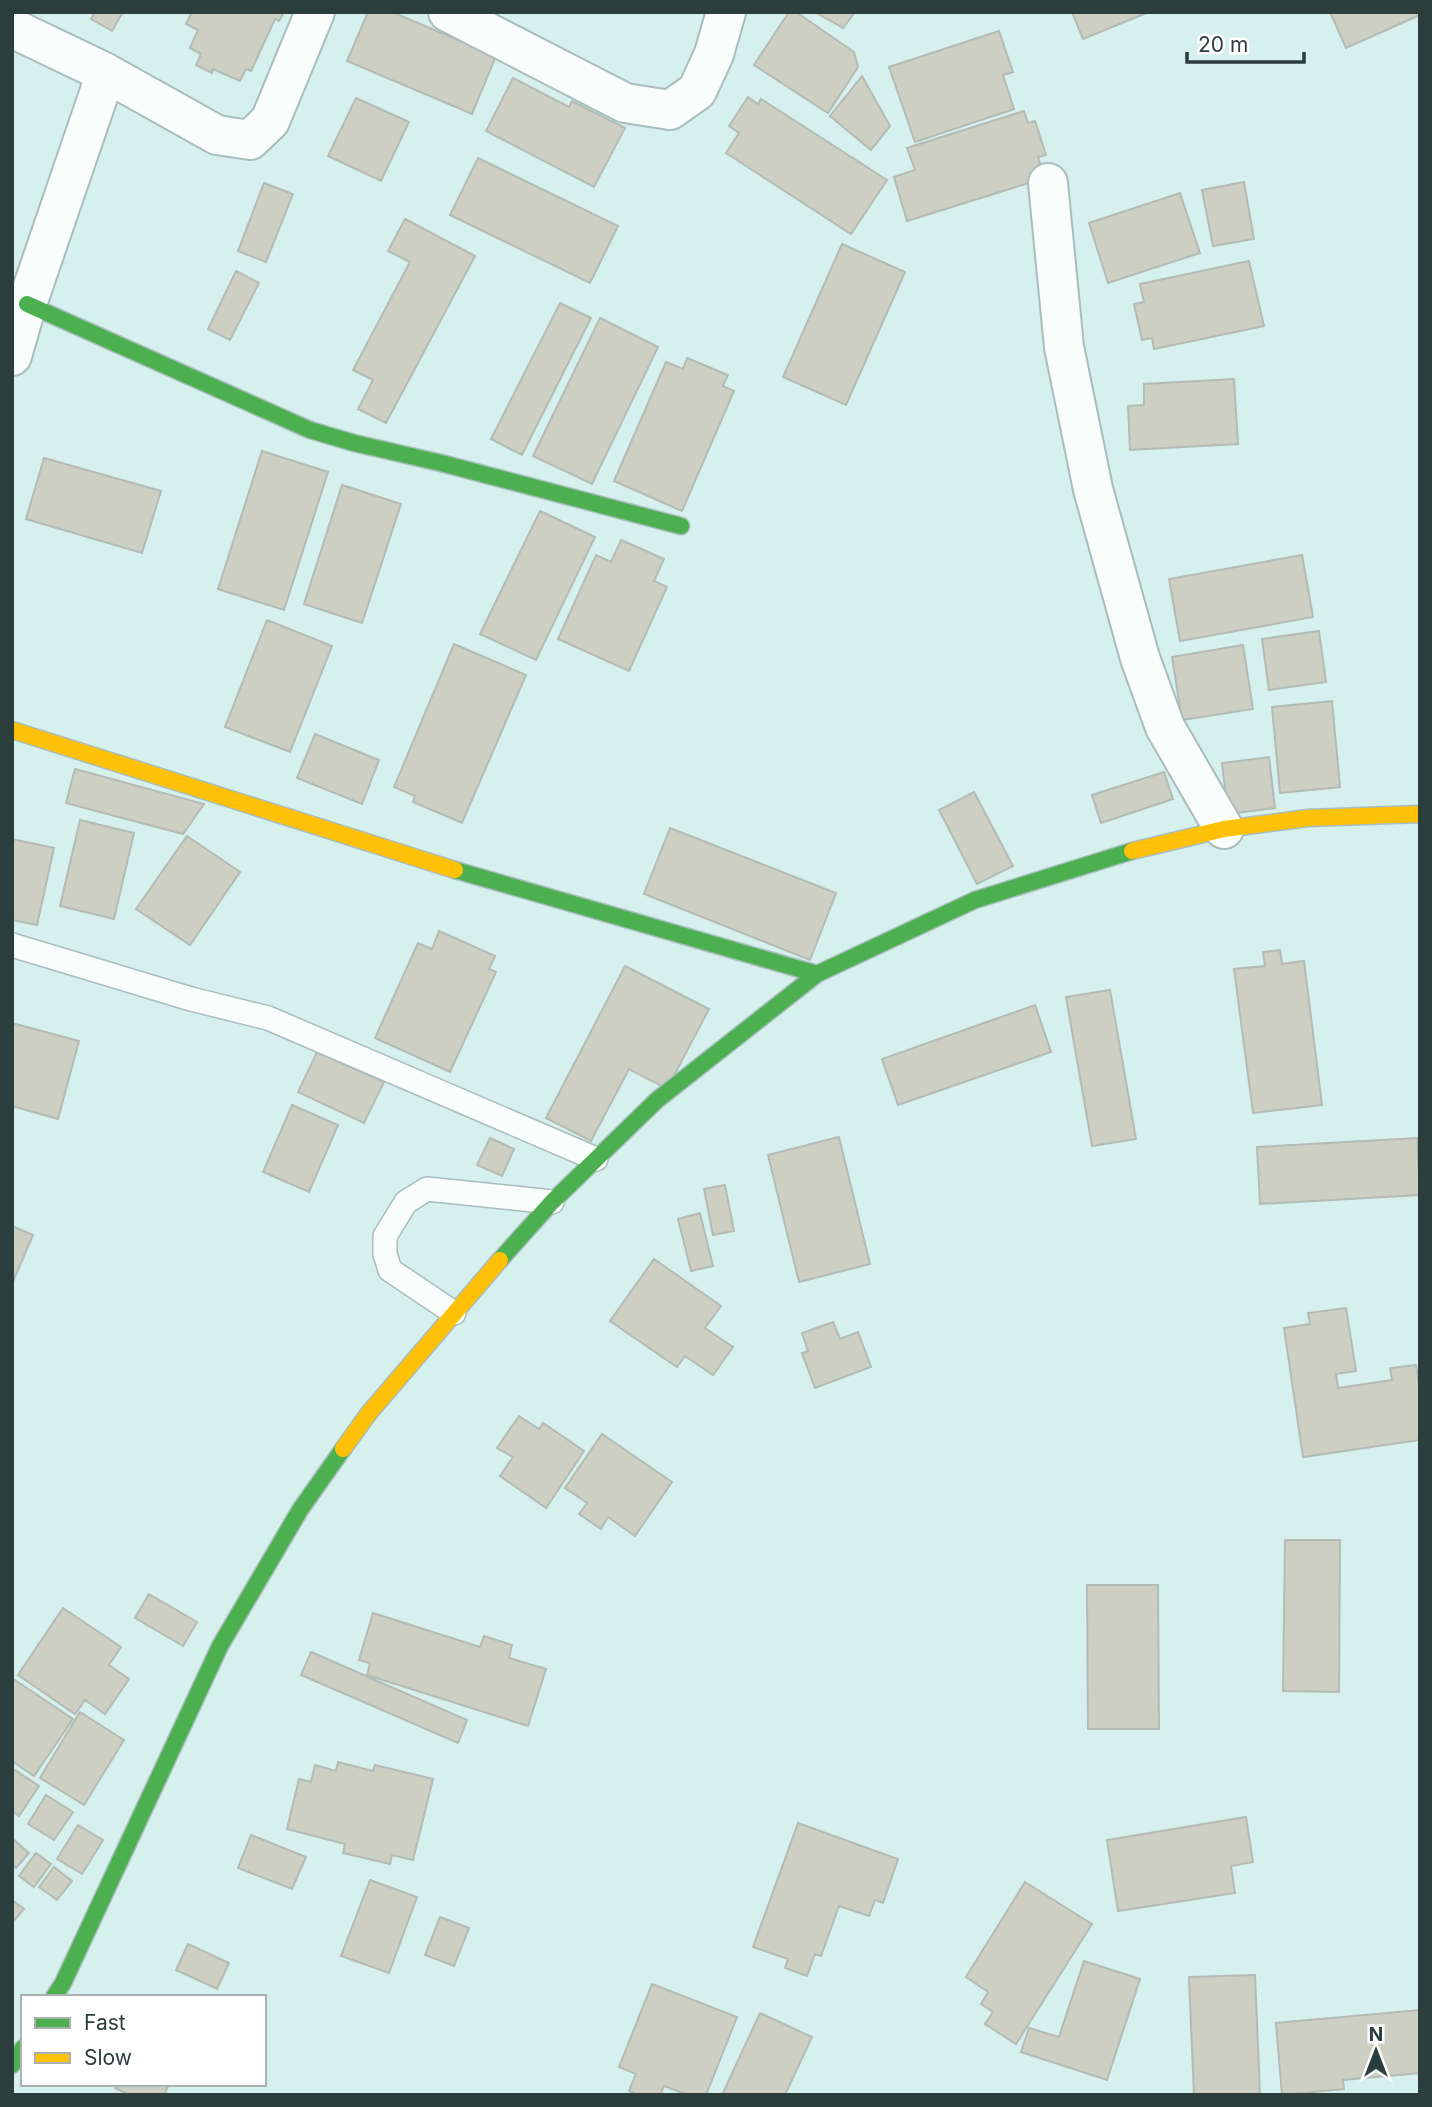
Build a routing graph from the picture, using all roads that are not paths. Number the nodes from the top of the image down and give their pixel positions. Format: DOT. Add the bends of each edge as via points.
graph roads {
  1 [pos="315,12"];
  2 [pos="448,12"];
  3 [pos="726,12"];
  4 [pos="12,28"];
  5 [pos="106,73"];
  6 [pos="1048,183"];
  7 [pos="27,304"];
  8 [pos="12,356"];
  9 [pos="681,526"];
  10 [pos="12,730"];
  11 [pos="1420,814"];
  12 [pos="1224,829"];
  13 [pos="12,944"];
  14 [pos="817,974"];
  15 [pos="596,1159"];
  16 [pos="552,1202"];
  17 [pos="454,1313"];
  18 [pos="55,1995"];
  1 -- 5 [label="street" via="270,121 250,140 217,135"];
  2 -- 3 [label="street" via="625,103 670,110 697,91"];
  4 -- 5 [label="street"];
  5 -- 7 [label="street"];
  6 -- 12 [label="street" via="1064,346 1096,502 1140,658 1165,727"];
  7 -- 8 [label="street"];
  7 -- 9 [label="street" via="310,430"];
  10 -- 14 [label="street" via="475,876"];
  11 -- 12 [label="street" via="1308,818"];
  12 -- 14 [label="street" via="1140,849 975,900"];
  13 -- 15 [label="lane" via="268,1018"];
  14 -- 15 [label="street" via="657,1100"];
  15 -- 16 [label="street"];
  16 -- 17 [label="street"];
  16 -- 17 [label="lane" via="427,1189 406,1202 385,1236 384,1254 390,1270"];
  17 -- 18 [label="street" via="369,1413 300,1510 220,1646"];
}
